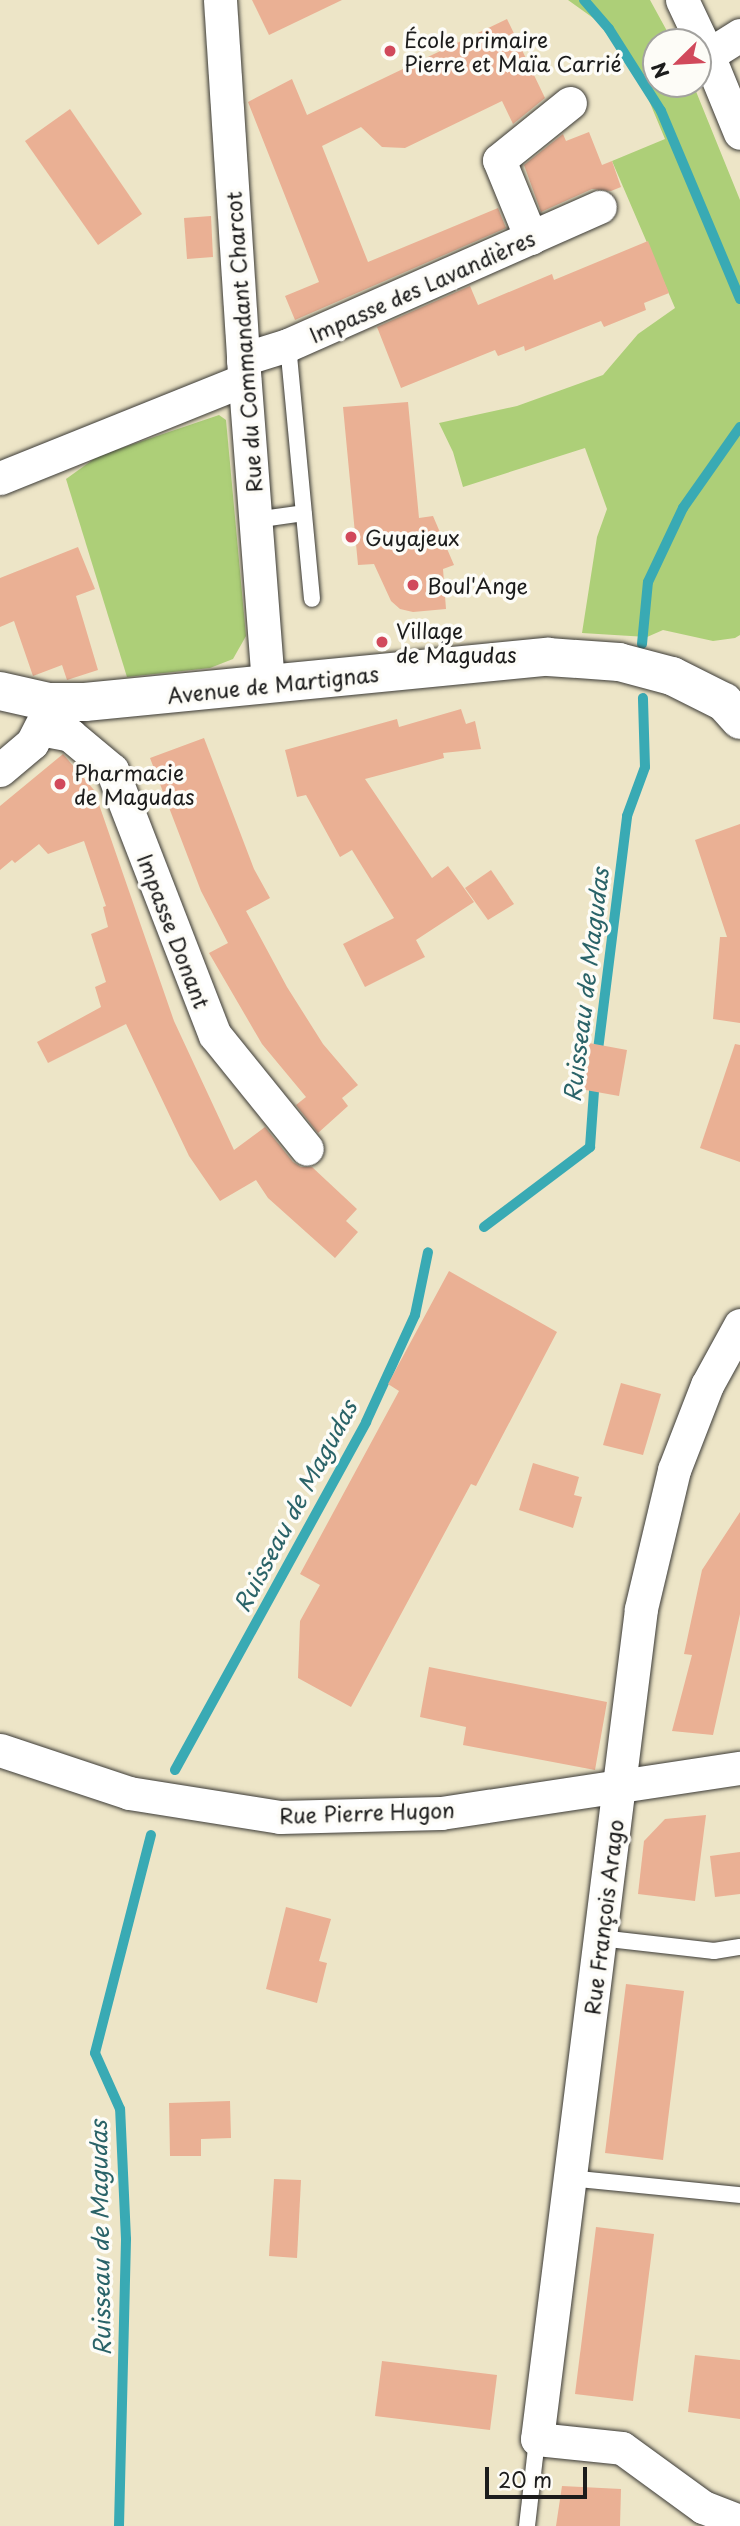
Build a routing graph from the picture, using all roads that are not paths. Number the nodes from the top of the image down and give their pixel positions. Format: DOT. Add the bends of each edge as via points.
graph roads {
  1 [pos="220,0"];
  2 [pos="682,0"];
  3 [pos="695,28"];
  4 [pos="740,35"];
  5 [pos="712,52"];
  6 [pos="712,65"];
  7 [pos="570,103"];
  8 [pos="740,133"];
  9 [pos="600,207"];
  10 [pos="531,238"];
  11 [pos="288,345"];
  12 [pos="243,370"];
  13 [pos="0,478"];
  14 [pos="304,513"];
  15 [pos="255,520"];
  16 [pos="312,599"];
  17 [pos="268,684"];
  18 [pos="0,691"];
  19 [pos="735,705"];
  20 [pos="45,716"];
  21 [pos="0,770"];
  22 [pos="307,1149"];
  23 [pos="740,1325"];
  24 [pos="0,1750"];
  25 [pos="740,1768"];
  26 [pos="619,1787"];
  27 [pos="600,1938"];
  28 [pos="740,1947"];
  29 [pos="569,2178"];
  30 [pos="740,2195"];
  31 [pos="537,2439"];
  32 [pos="740,2521"];
  33 [pos="527,2526"];
  1 -- 12 [label="street, Rue du Commandant Charcot"];
  2 -- 3 [label="street"];
  4 -- 5 [label="street"];
  6 -- 8 [label="street"];
  7 -- 10 [label="street" via="499,160"];
  9 -- 10 [label="street, Impasse des Lavandières"];
  10 -- 11 [label="street, Impasse des Lavandières"];
  11 -- 12 [label="street, Impasse des Lavandières"];
  11 -- 14 [label="lane"];
  12 -- 13 [label="street, Impasse des Lavandières"];
  12 -- 15 [label="street, Rue du Commandant Charcot"];
  14 -- 15 [label="lane"];
  14 -- 16 [label="lane"];
  15 -- 17 [label="street, Rue du Commandant Charcot"];
  17 -- 19 [label="street, Avenue de Martignas" via="548,657 619,662 672,676"];
  17 -- 20 [label="street, Avenue de Martignas" via="85,702"];
  18 -- 20 [label="street, Avenue de Martignas"];
  20 -- 21 [label="street" via="32,743"];
  20 -- 22 [label="street, Impasse Donant" via="112,770 215,1035"];
  23 -- 26 [label="street, Rue François Arago" via="707,1385 674,1470 641,1609"];
  24 -- 26 [label="street, Rue Pierre Hugon" via="130,1793 280,1817 441,1813"];
  25 -- 26 [label="street, Rue Pierre Hugon"];
  26 -- 27 [label="street, Rue François Arago"];
  27 -- 28 [label="lane" via="714,1951"];
  27 -- 29 [label="street, Rue François Arago"];
  29 -- 30 [label="lane"];
  29 -- 31 [label="street, Rue François Arago"];
  31 -- 32 [label="street" via="622,2448 702,2507"];
  31 -- 33 [label="lane, Rue François Arago"];
}
